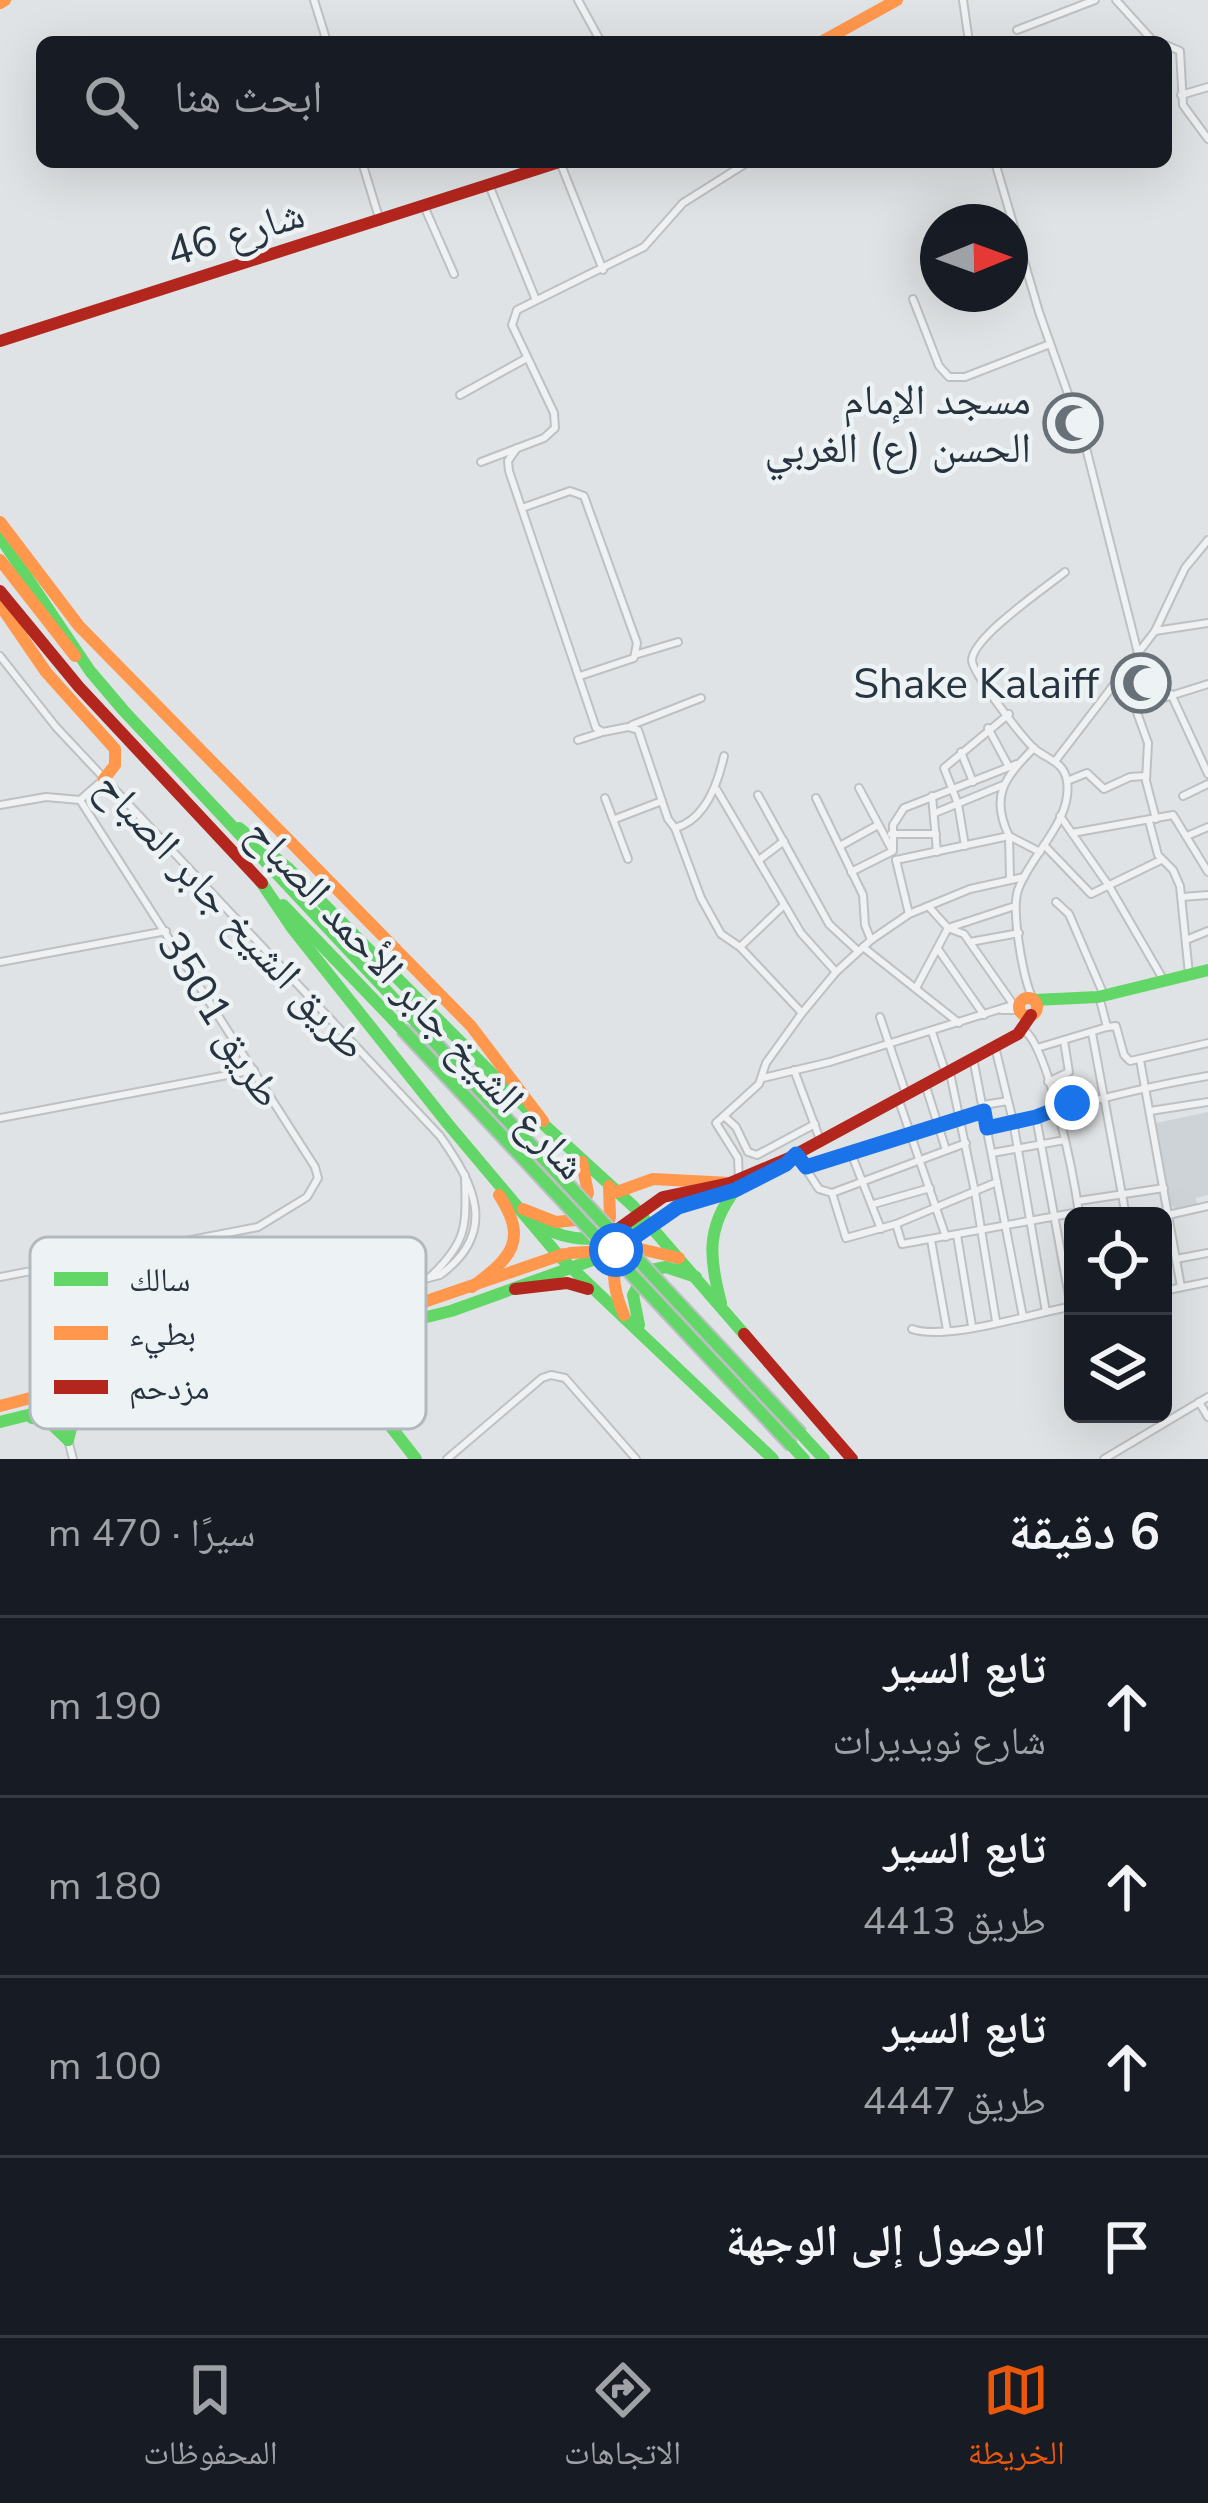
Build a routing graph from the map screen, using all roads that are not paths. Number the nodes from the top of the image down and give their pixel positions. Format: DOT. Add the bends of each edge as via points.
graph roads {
  1 [pos="314,0"];
  2 [pos="578,0"];
  3 [pos="897,0"];
  4 [pos="963,0"];
  5 [pos="1095,0"];
  6 [pos="1116,0"];
  7 [pos="1017,31"];
  8 [pos="325,36"];
  9 [pos="598,36"];
  10 [pos="831,36"];
  11 [pos="968,36"];
  12 [pos="1149,36"];
  13 [pos="1172,48"];
  14 [pos="1208,87"];
  15 [pos="1181,95"];
  16 [pos="1208,139"];
  17 [pos="364,168"];
  18 [pos="541,168"];
  19 [pos="561,168"];
  20 [pos="738,168"];
  21 [pos="996,168"];
  22 [pos="489,185"];
  23 [pos="424,206"];
  24 [pos="380,220"];
  25 [pos="603,270"];
  26 [pos="454,274"];
  27 [pos="913,299"];
  28 [pos="536,300"];
  29 [pos="0,341"];
  30 [pos="1050,344"];
  31 [pos="527,358"];
  32 [pos="460,395"];
  33 [pos="518,448"];
  34 [pos="481,462"];
  35 [pos="523,508"];
  36 [pos="0,522"];
  37 [pos="0,537"];
  38 [pos="1208,540"];
  39 [pos="0,560"];
  40 [pos="1065,572"];
  41 [pos="0,591"];
  42 [pos="0,605"];
  43 [pos="1208,623"];
  44 [pos="1155,631"];
  45 [pos="678,642"];
  46 [pos="1138,653"];
  47 [pos="638,654"];
  48 [pos="0,656"];
  49 [pos="90,671"];
  50 [pos="580,676"];
  51 [pos="1118,679"];
  52 [pos="1208,684"];
  53 [pos="1171,694"];
  54 [pos="701,698"];
  55 [pos="1135,707"];
  56 [pos="1009,714"];
  57 [pos="628,727"];
  58 [pos="988,728"];
  59 [pos="603,733"];
  60 [pos="578,740"];
  61 [pos="1034,748"];
  62 [pos="961,752"];
  63 [pos="724,756"];
  64 [pos="1056,760"];
  65 [pos="1013,766"];
  66 [pos="1208,774"];
  67 [pos="1145,776"];
  68 [pos="104,779"];
  69 [pos="1067,781"];
  70 [pos="973,782"];
  71 [pos="1006,784"];
  72 [pos="1208,784"];
  73 [pos="859,788"];
  74 [pos="952,789"];
  75 [pos="716,790"];
  76 [pos="758,795"];
  77 [pos="932,796"];
  78 [pos="1183,796"];
  79 [pos="605,798"];
  80 [pos="816,798"];
  81 [pos="80,800"];
  82 [pos="662,801"];
  83 [pos="958,804"];
  84 [pos="0,805"];
  85 [pos="935,813"];
  86 [pos="1060,816"];
  87 [pos="614,820"];
  88 [pos="1152,820"];
  89 [pos="879,824"];
  90 [pos="1208,827"];
  91 [pos="675,828"];
  92 [pos="239,829"];
  93 [pos="888,834"];
  94 [pos="936,834"];
  95 [pos="1070,834"];
  96 [pos="1009,836"];
  97 [pos="1186,836"];
  98 [pos="784,841"];
  99 [pos="965,845"];
  100 [pos="840,846"];
  101 [pos="1042,848"];
  102 [pos="937,852"];
  103 [pos="895,855"];
  104 [pos="628,859"];
  105 [pos="759,860"];
  106 [pos="1161,860"];
  107 [pos="851,872"];
  108 [pos="1208,872"];
  109 [pos="1010,877"];
  110 [pos="1024,877"];
  111 [pos="261,882"];
  112 [pos="1109,886"];
  113 [pos="1208,895"];
  114 [pos="1182,897"];
  115 [pos="1056,902"];
  116 [pos="784,904"];
  117 [pos="1015,906"];
  118 [pos="929,907"];
  119 [pos="909,914"];
  120 [pos="948,928"];
  121 [pos="166,931"];
  122 [pos="1208,932"];
  123 [pos="1019,933"];
  124 [pos="871,940"];
  125 [pos="1186,940"];
  126 [pos="970,942"];
  127 [pos="740,946"];
  128 [pos="860,949"];
  129 [pos="938,949"];
  130 [pos="0,962"];
  131 [pos="1208,970"];
  132 [pos="836,972"];
  133 [pos="1189,974"];
  134 [pos="1163,979"];
  135 [pos="916,988"];
  136 [pos="1100,994"];
  137 [pos="1025,1006"];
  138 [pos="802,1013"];
  139 [pos="985,1015"];
  140 [pos="880,1017"];
  141 [pos="959,1023"];
  142 [pos="409,1025"];
  143 [pos="1107,1027"];
  144 [pos="932,1032"];
  145 [pos="1017,1033"];
  146 [pos="1092,1033"];
  147 [pos="1064,1041"];
  148 [pos="1208,1042"];
  149 [pos="889,1044"];
  150 [pos="994,1047"];
  151 [pos="1036,1048"];
  152 [pos="973,1058"];
  153 [pos="1140,1060"];
  154 [pos="254,1070"];
  155 [pos="794,1070"];
  156 [pos="948,1074"];
  157 [pos="1208,1076"];
  158 [pos="763,1078"];
  159 [pos="1048,1082"];
  160 [pos="926,1087"];
  161 [pos="1146,1087"];
  162 [pos="1105,1096"];
  163 [pos="903,1099"];
  164 [pos="1008,1101"];
  165 [pos="1208,1102"];
  166 [pos="983,1108"];
  167 [pos="1058,1110"];
  168 [pos="1150,1112"];
  169 [pos="724,1116"];
  170 [pos="1036,1117"];
  171 [pos="0,1118"];
  172 [pos="960,1118"];
  173 [pos="1013,1121"];
  174 [pos="448,1124"];
  175 [pos="815,1124"];
  176 [pos="938,1124"];
  177 [pos="987,1128"];
  178 [pos="550,1130"];
  179 [pos="912,1133"];
  180 [pos="1065,1140"];
  181 [pos="821,1142"];
  182 [pos="966,1143"];
  183 [pos="1040,1144"];
  184 [pos="1017,1148"];
  185 [pos="946,1150"];
  186 [pos="851,1153"];
  187 [pos="992,1153"];
  188 [pos="793,1156"];
  189 [pos="922,1160"];
  190 [pos="582,1162"];
  191 [pos="806,1167"];
  192 [pos="860,1181"];
  193 [pos="997,1182"];
  194 [pos="735,1184"];
  195 [pos="930,1188"];
  196 [pos="1164,1188"];
  197 [pos="613,1189"];
  198 [pos="832,1192"];
  199 [pos="976,1192"];
  200 [pos="1122,1194"];
  201 [pos="1078,1201"];
  202 [pos="874,1204"];
  203 [pos="1208,1206"];
  204 [pos="1079,1207"];
  205 [pos="1124,1207"];
  206 [pos="1167,1207"];
  207 [pos="520,1208"];
  208 [pos="937,1208"];
  209 [pos="640,1214"];
  210 [pos="1172,1214"];
  211 [pos="1064,1216"];
  212 [pos="1054,1217"];
  213 [pos="1030,1221"];
  214 [pos="896,1223"];
  215 [pos="650,1225"];
  216 [pos="1005,1225"];
  217 [pos="881,1229"];
  218 [pos="982,1229"];
  219 [pos="628,1233"];
  220 [pos="957,1235"];
  221 [pos="209,1237"];
  222 [pos="946,1237"];
  223 [pos="1172,1237"];
  224 [pos="931,1240"];
  225 [pos="600,1250"];
  226 [pos="616,1250"];
  227 [pos="1208,1253"];
  228 [pos="564,1254"];
  229 [pos="682,1259"];
  230 [pos="1176,1259"];
  231 [pos="1064,1267"];
  232 [pos="572,1269"];
  233 [pos="30,1271"];
  234 [pos="0,1277"];
  235 [pos="699,1278"];
  236 [pos="426,1279"];
  237 [pos="1208,1282"];
  238 [pos="472,1287"];
  239 [pos="1181,1287"];
  240 [pos="515,1289"];
  241 [pos="1172,1289"];
  242 [pos="426,1300"];
  243 [pos="609,1305"];
  244 [pos="722,1306"];
  245 [pos="1064,1309"];
  246 [pos="1046,1312"];
  247 [pos="426,1316"];
  248 [pos="1023,1317"];
  249 [pos="626,1319"];
  250 [pos="996,1321"];
  251 [pos="972,1326"];
  252 [pos="912,1329"];
  253 [pos="947,1330"];
  254 [pos="647,1339"];
  255 [pos="1208,1397"];
  256 [pos="30,1399"];
  257 [pos="1198,1402"];
  258 [pos="0,1406"];
  259 [pos="30,1415"];
  260 [pos="1208,1417"];
  261 [pos="15,1418"];
  262 [pos="30,1419"];
  263 [pos="0,1422"];
  264 [pos="56,1429"];
  265 [pos="65,1429"];
  266 [pos="72,1429"];
  267 [pos="393,1429"];
  268 [pos="68,1440"];
  269 [pos="73,1459"];
  270 [pos="416,1459"];
  271 [pos="447,1459"];
  272 [pos="635,1459"];
  273 [pos="773,1459"];
  274 [pos="804,1459"];
  275 [pos="824,1459"];
  276 [pos="852,1459"];
  277 [pos="1104,1459"];
  1 -- 8 [label="street"];
  2 -- 9 [label="street"];
  3 -- 10 [label="main road"];
  4 -- 11 [label="street"];
  5 -- 7 [label="street"];
  6 -- 12 [label="street"];
  13 -- 15 [label="street" via="1180,51"];
  14 -- 15 [label="street"];
  15 -- 16 [label="street"];
  17 -- 24 [label="street"];
  18 -- 22 [label="main road, شارع 46"];
  19 -- 25 [label="street"];
  20 -- 25 [label="street" via="683,202 644,247"];
  21 -- 30 [label="street"];
  22 -- 23 [label="main road, شارع 46"];
  22 -- 28 [label="street"];
  23 -- 24 [label="main road, شارع 46"];
  23 -- 26 [label="street"];
  24 -- 29 [label="main road, شارع 46"];
  25 -- 28 [label="street"];
  27 -- 30 [label="street" via="950,377"];
  28 -- 31 [label="street" via="513,317"];
  30 -- 46 [label="street" via="1104,506"];
  31 -- 32 [label="street"];
  31 -- 33 [label="street" via="555,428"];
  33 -- 34 [label="street"];
  33 -- 35 [label="street" via="508,461"];
  35 -- 47 [label="street" via="570,491 584,496"];
  35 -- 50 [label="street"];
  36 -- 178 [label="main road" via="79,626 471,1026"];
  37 -- 49 [label="main road, شارع الشيخ جابر الأحمد الصباح"];
  38 -- 44 [label="street"];
  39 -- 49 [label="main road"];
  40 -- 56 [label="street" via="976,646 972,666"];
  41 -- 111 [label="main road, شارع الشيخ جابر الأحمد الصباح"];
  42 -- 68 [label="main road" via="115,749"];
  43 -- 44 [label="street"];
  44 -- 46 [label="street"];
  45 -- 47 [label="street"];
  46 -- 51 [label="street"];
  47 -- 50 [label="street"];
  48 -- 68 [label="street, طريق الشيخ جابر الصباح"];
  49 -- 92 [label="main road, شارع الشيخ جابر الأحمد الصباح"];
  50 -- 59 [label="street"];
  51 -- 55 [label="street"];
  51 -- 64 [label="street"];
  52 -- 53 [label="street"];
  53 -- 55 [label="street"];
  53 -- 66 [label="street"];
  54 -- 57 [label="street"];
  55 -- 67 [label="street" via="1148,743"];
  56 -- 58 [label="street"];
  56 -- 61 [label="street"];
  57 -- 59 [label="street"];
  57 -- 82 [label="street" via="638,730"];
  58 -- 62 [label="street"];
  58 -- 65 [label="street"];
  59 -- 60 [label="street"];
  61 -- 64 [label="street"];
  61 -- 65 [label="street"];
  62 -- 70 [label="street"];
  62 -- 74 [label="street" via="944,768"];
  63 -- 75 [label="street"];
  64 -- 69 [label="street"];
  65 -- 70 [label="street"];
  65 -- 71 [label="street"];
  67 -- 69 [label="street" via="1104,789 1087,773"];
  67 -- 88 [label="street"];
  68 -- 81 [label="street"];
  68 -- 236 [label="street, طريق الشيخ جابر الصباح" via="440,1136 465,1174 476,1206 470,1241 455,1263"];
  69 -- 86 [label="street"];
  70 -- 74 [label="street"];
  71 -- 83 [label="street"];
  71 -- 96 [label="street" via="998,808"];
  72 -- 78 [label="street"];
  73 -- 89 [label="street"];
  74 -- 77 [label="street"];
  74 -- 83 [label="street"];
  75 -- 91 [label="street"];
  75 -- 105 [label="street"];
  76 -- 98 [label="street"];
  77 -- 85 [label="street"];
  77 -- 93 [label="street" via="904,808"];
  79 -- 87 [label="street"];
  80 -- 100 [label="street"];
  81 -- 84 [label="street"];
  81 -- 121 [label="street, طريق 3501"];
  82 -- 87 [label="street"];
  82 -- 91 [label="street"];
  83 -- 85 [label="street"];
  83 -- 99 [label="street"];
  85 -- 94 [label="street"];
  86 -- 95 [label="street"];
  86 -- 101 [label="street"];
  87 -- 104 [label="street"];
  88 -- 95 [label="street"];
  88 -- 97 [label="street" via="1169,815"];
  88 -- 106 [label="street"];
  89 -- 93 [label="street"];
  89 -- 100 [label="street"];
  90 -- 97 [label="street"];
  91 -- 127 [label="street" via="716,926"];
  92 -- 142 [label="main road, شارع الشيخ جابر الأحمد الصباح"];
  92 -- 178 [label="main road, شارع الشيخ جابر الأحمد الصباح" via="289,869"];
  93 -- 94 [label="street"];
  93 -- 103 [label="street"];
  94 -- 102 [label="street"];
  95 -- 112 [label="street"];
  96 -- 99 [label="street"];
  96 -- 101 [label="street"];
  96 -- 109 [label="street"];
  97 -- 108 [label="street"];
  98 -- 105 [label="street"];
  98 -- 128 [label="street" via="829,924"];
  99 -- 102 [label="street"];
  100 -- 107 [label="street"];
  101 -- 110 [label="street"];
  101 -- 112 [label="street" via="1091,894"];
  102 -- 103 [label="street"];
  103 -- 107 [label="street"];
  103 -- 119 [label="street"];
  105 -- 116 [label="street"];
  106 -- 112 [label="street"];
  106 -- 114 [label="street"];
  107 -- 124 [label="street"];
  109 -- 110 [label="street"];
  109 -- 118 [label="street"];
  110 -- 117 [label="street"];
  111 -- 142 [label="main road, شارع الشيخ جابر الأحمد الصباح"];
  111 -- 174 [label="main road"];
  112 -- 134 [label="street"];
  113 -- 114 [label="street"];
  114 -- 125 [label="street"];
  115 -- 136 [label="street" via="1069,914"];
  116 -- 127 [label="street"];
  116 -- 132 [label="street"];
  117 -- 120 [label="street"];
  117 -- 123 [label="street"];
  118 -- 119 [label="street"];
  118 -- 120 [label="street"];
  119 -- 124 [label="street"];
  120 -- 126 [label="street"];
  120 -- 129 [label="street"];
  121 -- 130 [label="street"];
  121 -- 154 [label="street, طريق 3501"];
  122 -- 125 [label="street"];
  123 -- 126 [label="street"];
  123 -- 137 [label="street"];
  124 -- 128 [label="street"];
  125 -- 133 [label="street"];
  126 -- 137 [label="street"];
  127 -- 138 [label="street"];
  128 -- 132 [label="street"];
  128 -- 135 [label="street"];
  129 -- 135 [label="street"];
  129 -- 139 [label="street"];
  131 -- 133 [label="main road"];
  132 -- 138 [label="street"];
  133 -- 134 [label="main road"];
  134 -- 136 [label="main road"];
  135 -- 141 [label="street"];
  136 -- 137 [label="main road"];
  136 -- 143 [label="street"];
  137 -- 139 [label="street"];
  137 -- 145 [label="main road"];
  138 -- 158 [label="street"];
  139 -- 141 [label="street"];
  140 -- 149 [label="street"];
  141 -- 144 [label="street"];
  142 -- 274 [label="main road, شارع الشيخ جابر الأحمد الصباح, bridge"];
  142 -- 275 [label="main road, bridge"];
  143 -- 146 [label="street"];
  143 -- 153 [label="street" via="1116,1026 1126,1059"];
  144 -- 149 [label="street"];
  144 -- 156 [label="street"];
  145 -- 150 [label="main road"];
  145 -- 151 [label="street" via="1030,1033"];
  146 -- 147 [label="street"];
  146 -- 162 [label="street"];
  147 -- 151 [label="street"];
  147 -- 159 [label="street" via="1070,1072"];
  148 -- 153 [label="street"];
  149 -- 155 [label="street"];
  149 -- 163 [label="street"];
  150 -- 152 [label="main road"];
  150 -- 164 [label="street"];
  151 -- 159 [label="street"];
  152 -- 156 [label="main road"];
  152 -- 166 [label="street"];
  153 -- 161 [label="street"];
  154 -- 171 [label="street"];
  154 -- 221 [label="street, طريق 3501" via="315,1167 315,1187 258,1227"];
  155 -- 158 [label="street"];
  155 -- 175 [label="street"];
  156 -- 160 [label="main road"];
  156 -- 172 [label="street"];
  157 -- 161 [label="street"];
  158 -- 169 [label="street"];
  159 -- 167 [label="street"];
  160 -- 163 [label="main road"];
  160 -- 176 [label="street"];
  161 -- 162 [label="street"];
  161 -- 168 [label="street"];
  162 -- 167 [label="street"];
  162 -- 200 [label="street"];
  163 -- 179 [label="street"];
  163 -- 181 [label="main road"];
  164 -- 166 [label="street"];
  164 -- 173 [label="street"];
  165 -- 168 [label="street"];
  166 -- 172 [label="street"];
  166 -- 177 [label="street"];
  167 -- 170 [label="street"];
  167 -- 180 [label="street"];
  168 -- 196 [label="street"];
  169 -- 175 [label="street" via="757,1154"];
  169 -- 194 [label="street" via="716,1123 738,1158"];
  170 -- 173 [label="street"];
  170 -- 183 [label="street"];
  172 -- 176 [label="street"];
  172 -- 182 [label="street"];
  173 -- 177 [label="street"];
  173 -- 184 [label="street"];
  174 -- 207 [label="main road"];
  174 -- 238 [label="main road" via="514,1226 506,1262"];
  175 -- 181 [label="street"];
  176 -- 179 [label="street"];
  176 -- 185 [label="street"];
  177 -- 187 [label="street"];
  178 -- 190 [label="main road"];
  179 -- 186 [label="street"];
  179 -- 189 [label="street"];
  180 -- 183 [label="street"];
  180 -- 201 [label="street"];
  181 -- 188 [label="main road"];
  182 -- 185 [label="street"];
  182 -- 199 [label="street"];
  183 -- 184 [label="street"];
  183 -- 212 [label="street"];
  184 -- 187 [label="street"];
  184 -- 213 [label="street"];
  185 -- 189 [label="street"];
  186 -- 191 [label="street"];
  186 -- 192 [label="street"];
  187 -- 193 [label="street"];
  188 -- 191 [label="street"];
  188 -- 194 [label="main road"];
  189 -- 192 [label="street"];
  189 -- 195 [label="street"];
  190 -- 197 [label="main road"];
  190 -- 207 [label="main road" via="589,1201 576,1220 556,1222"];
  191 -- 198 [label="street" via="818,1189"];
  192 -- 198 [label="street"];
  192 -- 202 [label="street"];
  193 -- 199 [label="street"];
  193 -- 216 [label="street"];
  194 -- 197 [label="main road" via="653,1180"];
  194 -- 209 [label="main road" via="668,1195"];
  194 -- 215 [label="main road"];
  194 -- 244 [label="main road" via="709,1236"];
  195 -- 202 [label="street"];
  195 -- 208 [label="street"];
  196 -- 200 [label="street"];
  196 -- 206 [label="street"];
  197 -- 209 [label="main road"];
  197 -- 225 [label="main road"];
  198 -- 217 [label="street" via="846,1238"];
  199 -- 208 [label="street"];
  199 -- 218 [label="street"];
  200 -- 201 [label="street"];
  200 -- 205 [label="street"];
  201 -- 204 [label="street"];
  202 -- 217 [label="street"];
  203 -- 210 [label="street"];
  207 -- 225 [label="main road" via="558,1236"];
  207 -- 228 [label="main road"];
  208 -- 214 [label="street"];
  208 -- 222 [label="street"];
  209 -- 215 [label="main road"];
  209 -- 219 [label="main road"];
  209 -- 225 [label="main road"];
  211 -- 212 [label="street"];
  212 -- 213 [label="street"];
  212 -- 231 [label="street"];
  213 -- 216 [label="street"];
  213 -- 246 [label="street"];
  214 -- 217 [label="street"];
  214 -- 224 [label="street" via="902,1244"];
  215 -- 219 [label="main road"];
  215 -- 226 [label="main road"];
  215 -- 229 [label="main road"];
  216 -- 218 [label="street"];
  216 -- 248 [label="street"];
  218 -- 220 [label="street"];
  218 -- 250 [label="street"];
  219 -- 225 [label="main road"];
  219 -- 226 [label="main road"];
  220 -- 222 [label="street"];
  220 -- 251 [label="street"];
  222 -- 224 [label="street"];
  223 -- 230 [label="street"];
  224 -- 253 [label="street"];
  225 -- 226 [label="main road"];
  225 -- 228 [label="main road"];
  225 -- 232 [label="main road"];
  226 -- 229 [label="main road"];
  226 -- 249 [label="main road" via="612,1276"];
  227 -- 230 [label="street"];
  228 -- 232 [label="main road"];
  228 -- 238 [label="main road"];
  229 -- 235 [label="main road"];
  230 -- 239 [label="street"];
  232 -- 240 [label="main road"];
  232 -- 243 [label="main road"];
  233 -- 234 [label="street, طريق 3501"];
  235 -- 244 [label="main road"];
  235 -- 254 [label="main road" via="666,1267 638,1277 631,1304"];
  237 -- 239 [label="street"];
  238 -- 242 [label="main road"];
  239 -- 241 [label="street"];
  240 -- 243 [label="main road" via="577,1284"];
  240 -- 247 [label="main road"];
  243 -- 249 [label="main road"];
  244 -- 276 [label="main road"];
  245 -- 246 [label="street"];
  246 -- 248 [label="street"];
  248 -- 250 [label="street"];
  249 -- 254 [label="main road"];
  250 -- 251 [label="street"];
  251 -- 253 [label="street"];
  252 -- 253 [label="street"];
  254 -- 273 [label="main road"];
  255 -- 257 [label="street"];
  256 -- 258 [label="main road"];
  257 -- 260 [label="street"];
  257 -- 277 [label="street"];
  259 -- 261 [label="main road"];
  261 -- 262 [label="main road"];
  261 -- 263 [label="main road"];
  264 -- 268 [label="main road"];
  265 -- 268 [label="street"];
  266 -- 268 [label="main road"];
  267 -- 270 [label="main road"];
  268 -- 269 [label="street"];
  271 -- 272 [label="street" via="551,1375 565,1378"];
}
